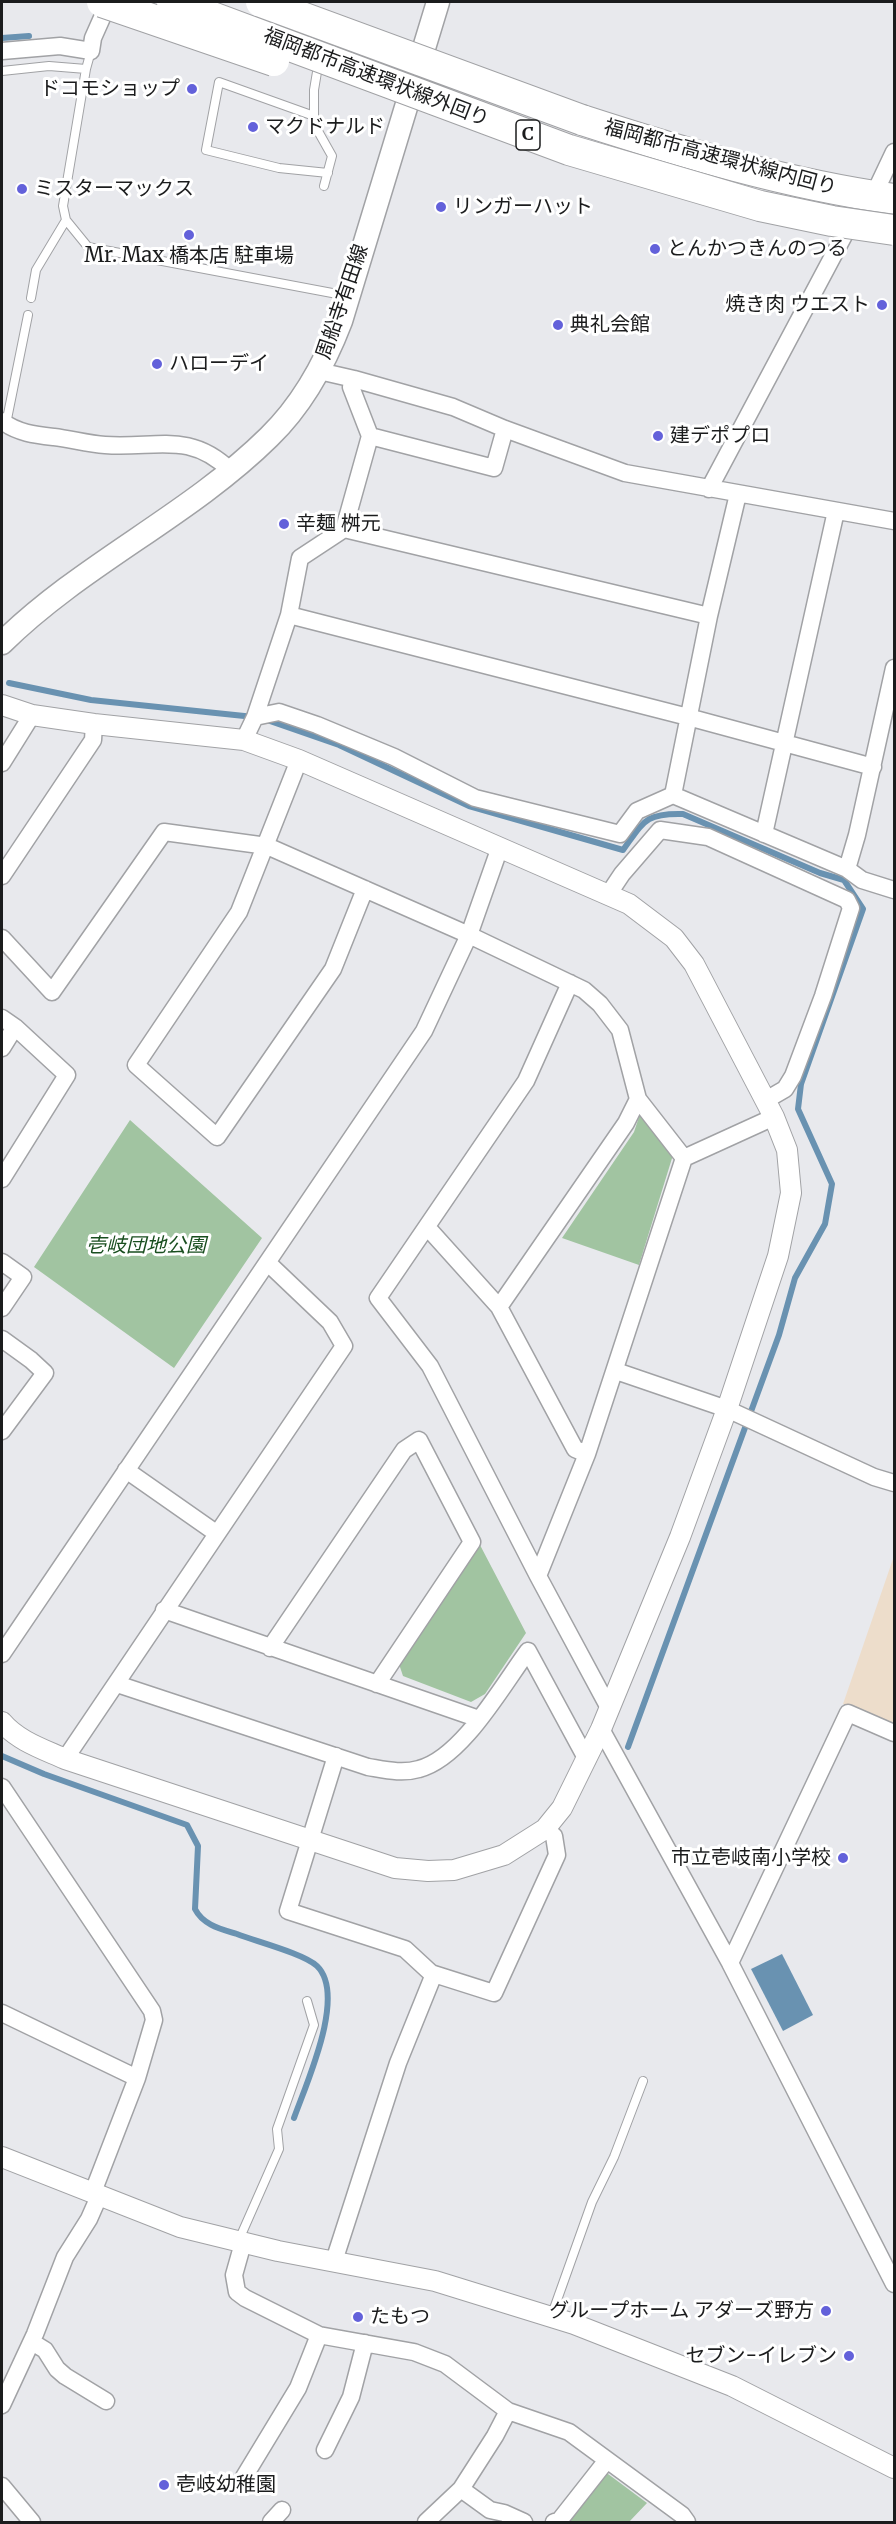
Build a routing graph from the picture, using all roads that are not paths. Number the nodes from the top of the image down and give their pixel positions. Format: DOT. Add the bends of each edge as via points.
graph roads {
  1 [pos="102,2"];
  2 [pos="108,2"];
  3 [pos="172,2"];
  4 [pos="261,2"];
  5 [pos="290,2"];
  6 [pos="438,2"];
  7 [pos="2,51"];
  8 [pos="91,51"];
  9 [pos="318,66"];
  10 [pos="86,69"];
  11 [pos="2,71"];
  12 [pos="314,116"];
  13 [pos="582,120"];
  14 [pos="569,150"];
  15 [pos="894,152"];
  16 [pos="328,172"];
  17 [pos="324,186"];
  18 [pos="885,194"];
  19 [pos="66,220"];
  20 [pos="849,226"];
  21 [pos="894,230"];
  22 [pos="31,297"];
  23 [pos="348,297"];
  24 [pos="28,315"];
  25 [pos="319,371"];
  26 [pos="354,379"];
  27 [pos="4,423"];
  28 [pos="506,429"];
  29 [pos="370,436"];
  30 [pos="231,471"];
  31 [pos="709,489"];
  32 [pos="738,494"];
  33 [pos="836,511"];
  34 [pos="894,521"];
  35 [pos="344,529"];
  36 [pos="289,615"];
  37 [pos="709,616"];
  38 [pos="2,643"];
  39 [pos="894,668"];
  40 [pos="2,705"];
  41 [pos="32,715"];
  42 [pos="688,717"];
  43 [pos="94,724"];
  44 [pos="250,728"];
  45 [pos="784,744"];
  46 [pos="300,760"];
  47 [pos="2,763"];
  48 [pos="873,767"];
  49 [pos="673,795"];
  50 [pos="764,834"];
  51 [pos="267,846"];
  52 [pos="500,848"];
  53 [pos="847,868"];
  54 [pos="2,876"];
  55 [pos="861,883"];
  56 [pos="365,889"];
  57 [pos="894,890"];
  58 [pos="609,895"];
  59 [pos="847,900"];
  60 [pos="469,935"];
  61 [pos="2,938"];
  62 [pos="570,983"];
  63 [pos="8,1022"];
  64 [pos="2,1047"];
  65 [pos="638,1099"];
  66 [pos="770,1108"];
  67 [pos="684,1158"];
  68 [pos="2,1179"];
  69 [pos="427,1227"];
  70 [pos="2,1262"];
  71 [pos="268,1263"];
  72 [pos="499,1307"];
  73 [pos="2,1308"];
  74 [pos="2,1339"];
  75 [pos="616,1371"];
  76 [pos="740,1414"];
  77 [pos="2,1431"];
  78 [pos="587,1454"];
  79 [pos="126,1470"];
  80 [pos="894,1483"];
  81 [pos="216,1533"];
  82 [pos="538,1576"];
  83 [pos="164,1610"];
  84 [pos="270,1648"];
  85 [pos="2,1654"];
  86 [pos="117,1684"];
  87 [pos="377,1684"];
  88 [pos="609,1708"];
  89 [pos="479,1719"];
  90 [pos="2,1722"];
  91 [pos="601,1729"];
  92 [pos="894,1733"];
  93 [pos="336,1756"];
  94 [pos="65,1760"];
  95 [pos="587,1760"];
  96 [pos="2,1787"];
  97 [pos="545,1829"];
  98 [pos="309,1838"];
  99 [pos="730,1963"];
  100 [pos="434,1974"];
  101 [pos="307,2001"];
  102 [pos="2,2013"];
  103 [pos="137,2079"];
  104 [pos="643,2080"];
  105 [pos="2,2157"];
  106 [pos="97,2193"];
  107 [pos="241,2242"];
  108 [pos="334,2261"];
  109 [pos="894,2284"];
  110 [pos="551,2317"];
  111 [pos="319,2335"];
  112 [pos="32,2342"];
  113 [pos="365,2343"];
  114 [pos="106,2401"];
  115 [pos="2,2405"];
  116 [pos="508,2410"];
  117 [pos="325,2450"];
  118 [pos="607,2460"];
  119 [pos="894,2468"];
  120 [pos="244,2477"];
  121 [pos="2,2486"];
  122 [pos="462,2489"];
  123 [pos="32,2523"];
  124 [pos="426,2523"];
  125 [pos="524,2523"];
  126 [pos="554,2523"];
  127 [pos="687,2523"];
  1 -- 14 [label="highway, bridge" via="314,75"];
  2 -- 8 [label="street"];
  3 -- 14 [label="highway, 福岡都市高速環状線外回り / C, bridge"];
  4 -- 13 [label="highway, 福岡都市高速環状線内回り, bridge"];
  5 -- 13 [label="highway, 福岡都市高速環状線内回り / C, bridge"];
  6 -- 23 [label="main road, 周船寺有田線"];
  7 -- 8 [label="street" via="60,46"];
  8 -- 10 [label="lane"];
  9 -- 12 [label="lane"];
  10 -- 11 [label="lane" via="49,66"];
  10 -- 19 [label="lane" via="63,206"];
  12 -- 16 [label="lane" via="314,124 332,156"];
  12 -- 16 [label="lane" via="219,82 206,150 279,168"];
  13 -- 18 [label="highway, 福岡都市高速環状線内回り / C" via="770,175 838,191"];
  14 -- 21 [label="highway, 福岡都市高速環状線外回り / C, bridge" via="760,206"];
  15 -- 18 [label="street"];
  16 -- 17 [label="lane"];
  19 -- 22 [label="lane" via="36,270"];
  19 -- 23 [label="lane" via="88,247"];
  20 -- 31 [label="street"];
  23 -- 25 [label="main road, 周船寺有田線"];
  24 -- 27 [label="lane"];
  25 -- 26 [label="street"];
  25 -- 30 [label="main road, 周船寺有田線" via="271,435"];
  26 -- 28 [label="street" via="453,407"];
  26 -- 29 [label="street" via="351,387"];
  27 -- 30 [label="street" via="27,434 106,445 182,445 202,450"];
  28 -- 29 [label="street" via="494,468"];
  28 -- 31 [label="street" via="625,473"];
  29 -- 35 [label="street"];
  30 -- 38 [label="main road, 周船寺有田線" via="57,597"];
  31 -- 32 [label="street"];
  32 -- 33 [label="street"];
  32 -- 37 [label="street"];
  33 -- 34 [label="street"];
  33 -- 45 [label="street"];
  35 -- 36 [label="street" via="300,558"];
  35 -- 37 [label="street"];
  36 -- 42 [label="street"];
  36 -- 44 [label="street"];
  37 -- 42 [label="street"];
  39 -- 48 [label="street"];
  40 -- 41 [label="street"];
  41 -- 43 [label="street"];
  41 -- 47 [label="street"];
  42 -- 45 [label="street"];
  42 -- 49 [label="street"];
  43 -- 44 [label="street"];
  43 -- 54 [label="street" via="93,740"];
  44 -- 46 [label="street"];
  44 -- 49 [label="street" via="279,712 394,757 475,798 620,834 637,811"];
  45 -- 48 [label="street"];
  45 -- 50 [label="street"];
  46 -- 51 [label="street"];
  46 -- 52 [label="street"];
  48 -- 53 [label="street"];
  49 -- 50 [label="street"];
  50 -- 53 [label="street"];
  51 -- 56 [label="street"];
  51 -- 56 [label="street" via="239,912 136,1065 217,1137 333,969"];
  51 -- 61 [label="street" via="164,832 52,992"];
  52 -- 58 [label="street"];
  52 -- 60 [label="street"];
  53 -- 55 [label="street"];
  55 -- 57 [label="street"];
  55 -- 59 [label="street"];
  56 -- 60 [label="street"];
  58 -- 59 [label="street" via="660,830 708,837"];
  58 -- 66 [label="street" via="648,916 674,938 694,964"];
  59 -- 66 [label="street" via="852,908 823,996 793,1076"];
  60 -- 62 [label="street"];
  60 -- 71 [label="street" via="424,1031"];
  62 -- 65 [label="street" via="600,1004 620,1030"];
  62 -- 69 [label="street" via="526,1081"];
  63 -- 64 [label="street"];
  63 -- 68 [label="street" via="68,1075"];
  65 -- 67 [label="street"];
  65 -- 72 [label="street" via="626,1123"];
  66 -- 67 [label="street"];
  66 -- 76 [label="street" via="787,1150 791,1193"];
  67 -- 75 [label="street"];
  69 -- 72 [label="street"];
  69 -- 82 [label="street" via="378,1298 430,1366"];
  70 -- 73 [label="street" via="23,1277"];
  71 -- 79 [label="street"];
  71 -- 81 [label="street" via="330,1322 344,1346"];
  72 -- 78 [label="street" via="575,1449"];
  74 -- 77 [label="street" via="45,1372"];
  75 -- 76 [label="street"];
  75 -- 78 [label="street"];
  76 -- 80 [label="street"];
  76 -- 88 [label="street" via="680,1537"];
  78 -- 82 [label="street"];
  79 -- 81 [label="street"];
  79 -- 85 [label="street"];
  81 -- 83 [label="street"];
  82 -- 88 [label="street"];
  83 -- 84 [label="street"];
  83 -- 86 [label="street"];
  84 -- 87 [label="street"];
  84 -- 87 [label="street" via="404,1450 419,1440 472,1542"];
  86 -- 93 [label="street"];
  86 -- 94 [label="street"];
  87 -- 89 [label="street"];
  88 -- 91 [label="street"];
  89 -- 93 [label="street" via="458,1747 421,1769 397,1772"];
  89 -- 95 [label="street" via="528,1651"];
  90 -- 94 [label="street" via="9,1731"];
  91 -- 95 [label="street"];
  91 -- 99 [label="street"];
  92 -- 99 [label="street" via="848,1713"];
  93 -- 98 [label="street"];
  94 -- 98 [label="street"];
  95 -- 97 [label="street" via="562,1808"];
  96 -- 103 [label="street" via="152,2011 154,2020"];
  97 -- 98 [label="street" via="504,1855 454,1870 436,1871 395,1868"];
  97 -- 100 [label="street" via="554,1836 557,1855 494,1993"];
  98 -- 100 [label="street" via="288,1911 405,1949"];
  99 -- 109 [label="street"];
  100 -- 108 [label="street" via="398,2063"];
  101 -- 107 [label="lane" via="314,2025 277,2128 279,2150"];
  102 -- 103 [label="street"];
  103 -- 106 [label="street"];
  104 -- 110 [label="lane" via="592,2202"];
  105 -- 106 [label="street"];
  106 -- 107 [label="street" via="180,2227"];
  106 -- 112 [label="street" via="89,2219 65,2257"];
  107 -- 108 [label="street"];
  107 -- 111 [label="street" via="234,2275 237,2292"];
  108 -- 110 [label="street" via="435,2281"];
  110 -- 119 [label="street" via="732,2386"];
  111 -- 113 [label="street"];
  111 -- 120 [label="street" via="298,2388"];
  112 -- 114 [label="street" via="45,2350 65,2376"];
  112 -- 115 [label="street"];
  113 -- 116 [label="street" via="414,2352 445,2364"];
  113 -- 117 [label="street" via="351,2397"];
  116 -- 118 [label="street" via="569,2432"];
  116 -- 122 [label="street"];
  118 -- 126 [label="street"];
  118 -- 127 [label="street" via="682,2515"];
  121 -- 123 [label="street"];
  122 -- 124 [label="street"];
  122 -- 125 [label="street" via="490,2510"];
}
